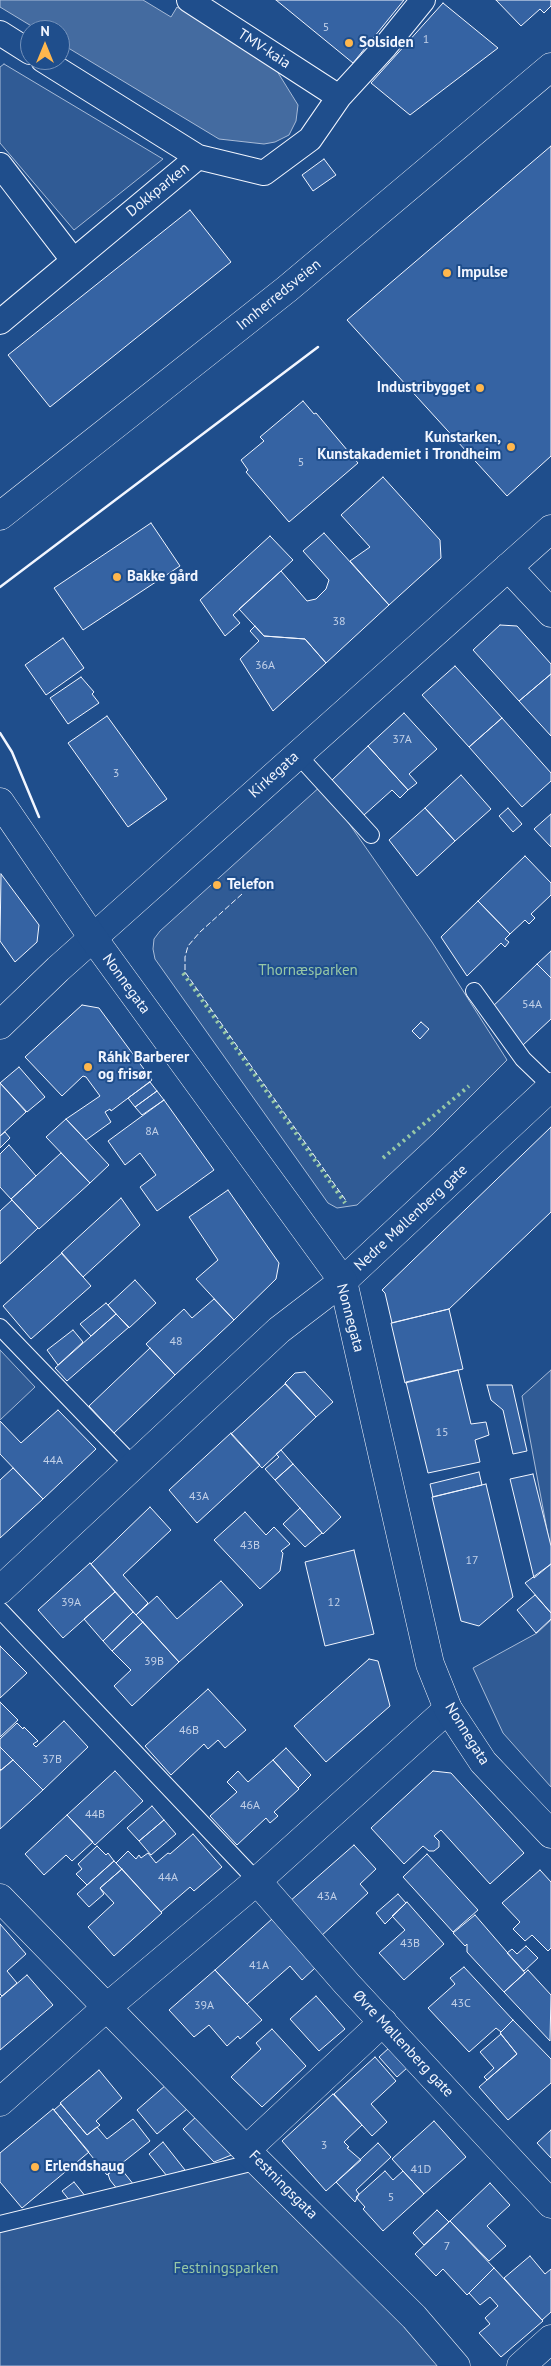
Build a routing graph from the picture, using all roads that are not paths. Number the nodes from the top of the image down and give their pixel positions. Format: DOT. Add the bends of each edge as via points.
graph roads {
  1 [pos="190,0"];
  2 [pos="423,0"];
  3 [pos="0,33"];
  4 [pos="20,46"];
  5 [pos="551,67"];
  6 [pos="59,70"];
  7 [pos="339,97"];
  8 [pos="198,157"];
  9 [pos="0,165"];
  10 [pos="73,260"];
  11 [pos="0,322"];
  12 [pos="0,516"];
  13 [pos="551,529"];
  14 [pos="508,567"];
  15 [pos="551,613"];
  16 [pos="298,754"];
  17 [pos="0,802"];
  18 [pos="371,835"];
  19 [pos="92,938"];
  20 [pos="474,991"];
  21 [pos="0,1025"];
  22 [pos="551,1087"];
  23 [pos="343,1281"];
  24 [pos="0,1327"];
  25 [pos="134,1466"];
  26 [pos="0,1590"];
  27 [pos="0,1610"];
  28 [pos="448,1709"];
  29 [pos="551,1834"];
  30 [pos="257,1881"];
  31 [pos="0,1898"];
  32 [pos="107,2007"];
  33 [pos="383,2022"];
  34 [pos="0,2102"];
  35 [pos="253,2155"];
  36 [pos="551,2204"];
  37 [pos="0,2224"];
  38 [pos="551,2339"];
  39 [pos="456,2366"];
  40 [pos="521,2366"];
  1 -- 7 [label="street, TMV-kaia"];
  2 -- 7 [label="street, Dokkparken"];
  3 -- 4 [label="street"];
  5 -- 12 [label="street, Innherredsveien" via="288,289"];
  6 -- 8 [label="street"];
  7 -- 8 [label="street, Dokkparken" via="310,139 264,173"];
  8 -- 10 [label="street, Dokkparken"];
  9 -- 10 [label="street"];
  10 -- 11 [label="street, Dokkparken"];
  13 -- 14 [label="street, Kirkegata"];
  14 -- 15 [label="street"];
  14 -- 16 [label="street, Kirkegata"];
  16 -- 18 [label="lane"];
  16 -- 19 [label="street, Kirkegata"];
  17 -- 19 [label="street, Nonnegata"];
  19 -- 21 [label="street, Kirkegata"];
  19 -- 23 [label="street, Nonnegata"];
  20 -- 22 [label="lane" via="522,1059"];
  22 -- 23 [label="street, Nedre Møllenberg gate"];
  23 -- 25 [label="street, Nedre Møllenberg gate" via="279,1330"];
  23 -- 28 [label="street, Nonnegata" via="430,1664"];
  24 -- 25 [label="lane"];
  25 -- 26 [label="street, Nedre Møllenberg gate"];
  27 -- 30 [label="lane"];
  28 -- 29 [label="street, Nonnegata" via="483,1762"];
  28 -- 30 [label="street"];
  30 -- 32 [label="street"];
  30 -- 33 [label="street, Øvre Møllenberg gate"];
  31 -- 32 [label="street"];
  32 -- 34 [label="street"];
  32 -- 35 [label="street, Festningsgata"];
  33 -- 35 [label="street"];
  33 -- 36 [label="street, Øvre Møllenberg gate"];
  35 -- 37 [label="lane"];
  35 -- 39 [label="street, Festningsgata" via="414,2317"];
  38 -- 40 [label="street"];
}
